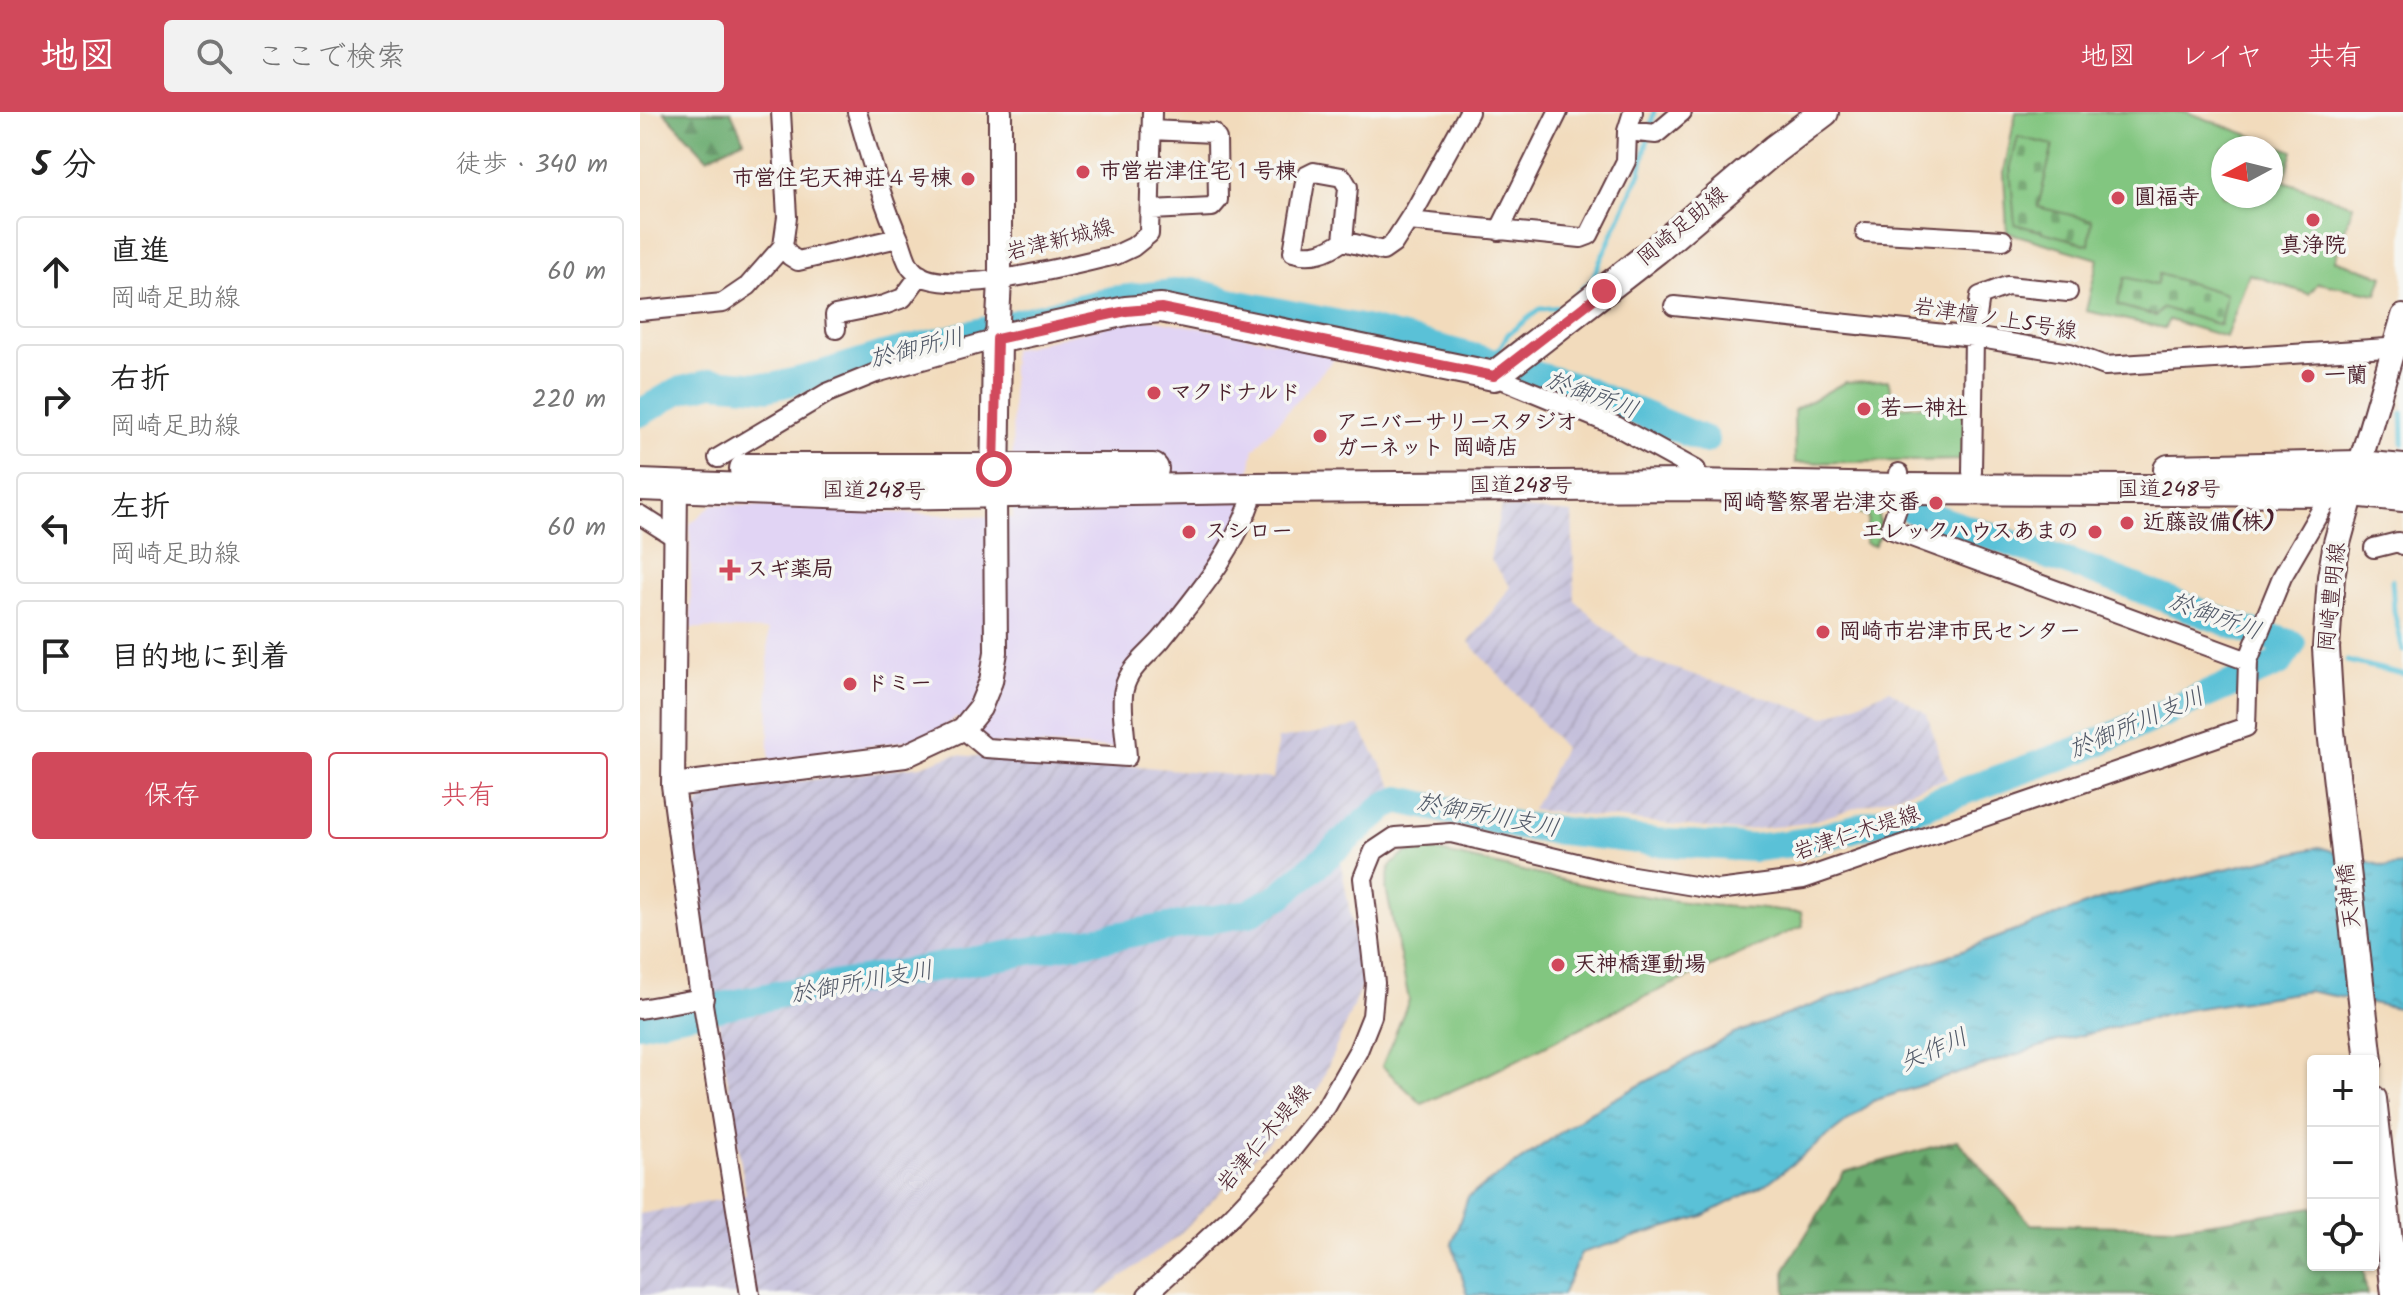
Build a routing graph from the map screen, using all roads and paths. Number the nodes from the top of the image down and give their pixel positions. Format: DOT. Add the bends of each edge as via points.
graph roads {
  1 [pos="781,112"];
  2 [pos="857,112"];
  3 [pos="1000,112"];
  4 [pos="1469,112"];
  5 [pos="1558,112"];
  6 [pos="1633,112"];
  7 [pos="1682,112"];
  8 [pos="1824,112"];
  9 [pos="1152,121"];
  10 [pos="1627,131"];
  11 [pos="1151,210"];
  12 [pos="1413,213"];
  13 [pos="1499,231"];
  14 [pos="1865,232"];
  15 [pos="898,238"];
  16 [pos="2003,240"];
  17 [pos="1343,241"];
  18 [pos="783,246"];
  19 [pos="920,275"];
  20 [pos="1000,280"];
  21 [pos="2068,292"];
  22 [pos="1674,306"];
  23 [pos="640,311"];
  24 [pos="2403,316"];
  25 [pos="836,329"];
  26 [pos="1974,337"];
  27 [pos="997,339"];
  28 [pos="2398,346"];
  29 [pos="1503,368"];
  30 [pos="718,458"];
  31 [pos="640,468"];
  32 [pos="1696,470"];
  33 [pos="2403,470"];
  34 [pos="1972,472"];
  35 [pos="2355,479"];
  36 [pos="994,481"];
  37 [pos="1900,481"];
  38 [pos="640,485"];
  39 [pos="676,485"];
  40 [pos="1255,488"];
  41 [pos="2403,496"];
  42 [pos="640,515"];
  43 [pos="676,538"];
  44 [pos="2403,545"];
  45 [pos="2374,548"];
  46 [pos="2250,654"];
  47 [pos="963,729"];
  48 [pos="2331,731"];
  49 [pos="673,785"];
  50 [pos="702,998"];
  51 [pos="640,1009"];
  52 [pos="2368,1055"];
  53 [pos="2376,1127"];
  54 [pos="750,1295"];
  55 [pos="1147,1295"];
  56 [pos="2395,1295"];
  1 -- 18 [label="street" via="787,217"];
  2 -- 15 [label="street"];
  3 -- 20 [label="street"];
  4 -- 12 [label="street"];
  5 -- 13 [label="street"];
  6 -- 10 [label="street"];
  7 -- 10 [label="street" via="1656,134"];
  8 -- 29 [label="main road, 岡崎足助線"];
  9 -- 11 [label="street, 岩津新城線"];
  9 -- 11 [label="street" via="1213,133 1218,200 1212,207"];
  10 -- 13 [label="street" via="1626,161 1589,235"];
  11 -- 20 [label="street, 岩津新城線" via="1149,234 1116,255"];
  12 -- 13 [label="street" via="1409,221"];
  12 -- 17 [label="street" via="1383,251"];
  14 -- 16 [label="street"];
  15 -- 18 [label="street" via="798,261"];
  15 -- 19 [label="street" via="912,270"];
  17 -- 17 [label="street" via="1314,255 1293,252 1306,176 1314,172 1342,177 1348,187"];
  18 -- 23 [label="street" via="748,286 723,303"];
  19 -- 20 [label="street" via="930,281"];
  19 -- 25 [label="street" via="903,298 835,315"];
  20 -- 27 [label="street"];
  21 -- 26 [label="street" via="2007,286 1980,296"];
  22 -- 26 [label="street, 岩津檀ノ上5号線"];
  24 -- 28 [label="street"];
  26 -- 28 [label="street, 岩津檀ノ上5号線" via="2070,353 2105,366"];
  26 -- 34 [label="street"];
  27 -- 29 [label="main road" via="1161,308"];
  27 -- 30 [label="street" via="876,373 827,393"];
  27 -- 36 [label="main road"];
  28 -- 35 [label="street"];
  29 -- 32 [label="street"];
  31 -- 36 [label="highway, 国道248号"];
  32 -- 36 [label="highway, 国道248号"];
  32 -- 37 [label="highway, 国道248号"];
  33 -- 35 [label="highway, 国道248号"];
  34 -- 35 [label="highway, 国道248号"];
  34 -- 37 [label="highway, 国道248号"];
  35 -- 37 [label="highway, 国道248号"];
  35 -- 41 [label="highway, 国道248号"];
  35 -- 46 [label="street" via="2325,503 2282,577"];
  35 -- 48 [label="main road, 岡崎豊明線" via="2337,543 2327,612"];
  36 -- 39 [label="highway, 国道248号" via="880,494"];
  36 -- 40 [label="highway, 国道248号"];
  36 -- 47 [label="street" via="996,652 980,708"];
  37 -- 40 [label="highway, 国道248号"];
  37 -- 46 [label="street" via="1901,497 1890,529"];
  38 -- 39 [label="highway, 国道248号"];
  39 -- 43 [label="street"];
  40 -- 47 [label="street" via="1247,517 1225,557 1131,672 1123,689 1127,757 986,748"];
  42 -- 43 [label="street"];
  43 -- 49 [label="street"];
  44 -- 45 [label="street"];
  46 -- 55 [label="street, 岩津仁木堤線" via="2246,727 1803,879 1718,890 1627,875 1451,833 1395,837 1374,851 1363,878 1375,983 1372,1016 1358,1051 1326,1107 1278,1167"];
  47 -- 49 [label="street" via="905,756"];
  48 -- 52 [label="main road, 天神橋"];
  49 -- 50 [label="street"];
  50 -- 51 [label="street"];
  50 -- 54 [label="street"];
  53 -- 56 [label="main road"];
}
